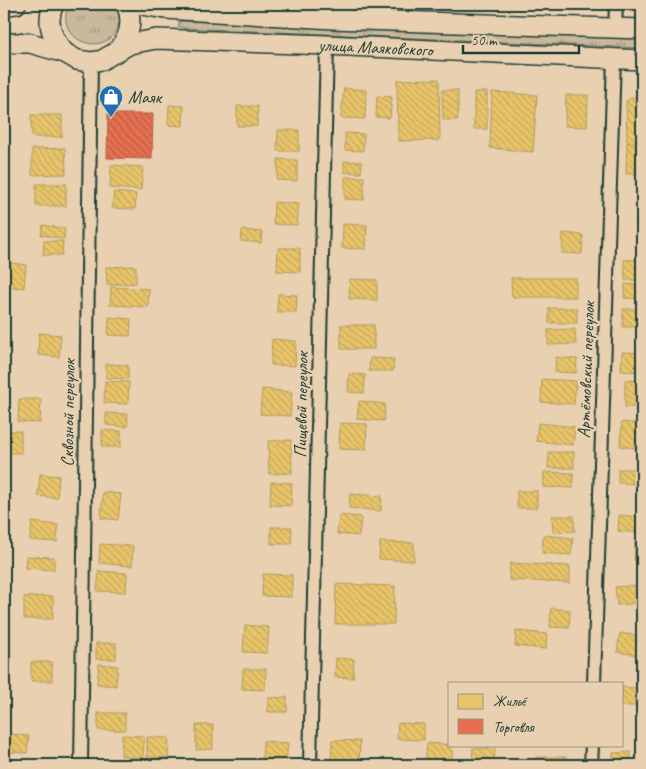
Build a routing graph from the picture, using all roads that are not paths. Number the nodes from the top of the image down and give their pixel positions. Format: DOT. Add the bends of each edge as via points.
graph roads {
  1 [pos="16,4"];
  2 [pos="54,4"];
  3 [pos="126,4"];
  4 [pos="136,4"];
  5 [pos="616,4"];
  6 [pos="4,6"];
  7 [pos="615,28"];
  8 [pos="642,29"];
  9 [pos="4,43"];
  10 [pos="327,45"];
  11 [pos="65,53"];
  12 [pos="113,55"];
  13 [pos="614,58"];
  14 [pos="642,60"];
  15 [pos="91,62"];
  16 [pos="594,682"];
  17 [pos="592,746"];
  18 [pos="81,765"];
  19 [pos="310,765"];
  20 [pos="591,765"];
  1 -- 6 [label="main road"];
  2 -- 11 [label="main road" via="49,22 57,45"];
  3 -- 12 [label="main road" via="131,22 128,36"];
  4 -- 7 [label="main road, улица Маяковского" via="165,9 333,19"];
  5 -- 7 [label="street"];
  7 -- 8 [label="main road, улица Маяковского"];
  9 -- 11 [label="main road" via="30,43"];
  10 -- 12 [label="main road, улица Маяковского" via="156,39 130,44"];
  10 -- 13 [label="main road, улица Маяковского"];
  10 -- 19 [label="street, Пищевой переулок"];
  11 -- 15 [label="main road" via="77,60"];
  12 -- 15 [label="main road, улица Маяковского"];
  13 -- 14 [label="main road, улица Маяковского"];
  13 -- 16 [label="street, Артёмовский переулок"];
  15 -- 18 [label="street, Сквозной переулок"];
  17 -- 20 [label="street"];
}
